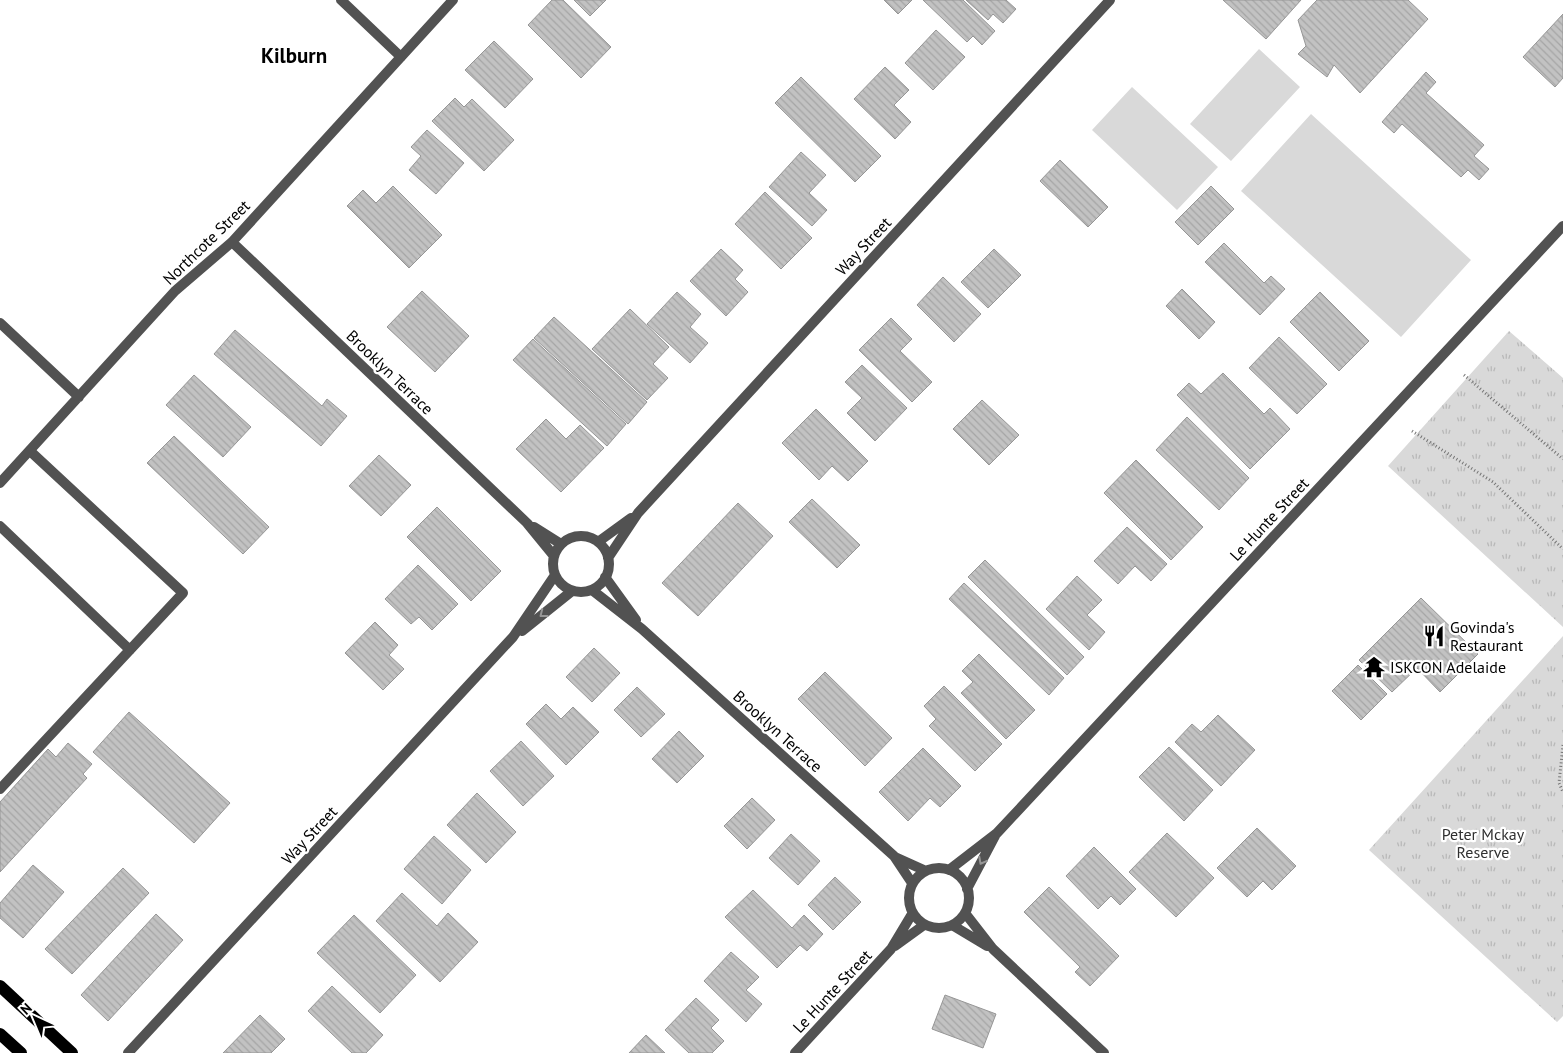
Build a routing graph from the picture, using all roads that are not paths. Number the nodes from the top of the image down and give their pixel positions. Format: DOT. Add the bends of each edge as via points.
graph roads {
  1 [pos="341,0"];
  2 [pos="453,0"];
  3 [pos="1110,0"];
  4 [pos="401,57"];
  5 [pos="1563,226"];
  6 [pos="232,242"];
  7 [pos="0,323"];
  8 [pos="79,397"];
  9 [pos="30,450"];
  10 [pos="0,483"];
  11 [pos="638,513"];
  12 [pos="527,523"];
  13 [pos="0,526"];
  14 [pos="598,542"];
  15 [pos="561,544"];
  16 [pos="554,556"];
  17 [pos="608,558"];
  18 [pos="555,575"];
  19 [pos="605,578"];
  20 [pos="592,590"];
  21 [pos="572,591"];
  22 [pos="642,629"];
  23 [pos="513,638"];
  24 [pos="130,650"];
  25 [pos="0,789"];
  26 [pos="997,833"];
  27 [pos="894,856"];
  28 [pos="949,870"];
  29 [pos="926,871"];
  30 [pos="912,883"];
  31 [pos="967,889"];
  32 [pos="965,913"];
  33 [pos="912,914"];
  34 [pos="924,925"];
  35 [pos="952,925"];
  36 [pos="891,949"];
  37 [pos="993,949"];
  38 [pos="0,986"];
  39 [pos="0,1034"];
  40 [pos="21,1053"];
  41 [pos="72,1053"];
  42 [pos="128,1053"];
  43 [pos="795,1053"];
  44 [pos="1104,1053"];
  1 -- 4 [label="street"];
  2 -- 4 [label="street, Northcote Street"];
  3 -- 11 [label="street, Way Street"];
  4 -- 6 [label="street, Northcote Street"];
  5 -- 26 [label="street, Le Hunte Street"];
  6 -- 8 [label="street, Northcote Street" via="176,291"];
  6 -- 12 [label="street, Brooklyn Terrace"];
  7 -- 8 [label="street"];
  8 -- 9 [label="street, Northcote Street"];
  9 -- 10 [label="street, Northcote Street"];
  9 -- 24 [label="street" via="183,594"];
  11 -- 14 [label="street, Way Street"];
  11 -- 17 [label="street, Way Street"];
  12 -- 15 [label="street, Brooklyn Terrace"];
  12 -- 16 [label="street, Brooklyn Terrace"];
  13 -- 24 [label="street"];
  14 -- 15 [label="street" via="578,537"];
  14 -- 17 [label="street"];
  15 -- 16 [label="street"];
  16 -- 18 [label="street"];
  17 -- 19 [label="street"];
  18 -- 21 [label="street"];
  18 -- 23 [label="street, Way Street"];
  19 -- 20 [label="street"];
  19 -- 22 [label="street, Brooklyn Terrace"];
  20 -- 21 [label="street"];
  20 -- 22 [label="street, Brooklyn Terrace"];
  21 -- 23 [label="street, Way Street, one-way"];
  22 -- 27 [label="street, Brooklyn Terrace"];
  23 -- 42 [label="street, Way Street"];
  24 -- 25 [label="street"];
  26 -- 28 [label="street, Le Hunte Street"];
  26 -- 31 [label="street, Le Hunte Street, one-way"];
  27 -- 29 [label="street, Brooklyn Terrace"];
  27 -- 30 [label="street, Brooklyn Terrace"];
  28 -- 29 [label="street"];
  28 -- 31 [label="street" via="964,881"];
  29 -- 30 [label="street"];
  30 -- 33 [label="street" via="908,899"];
  31 -- 32 [label="street"];
  32 -- 35 [label="street"];
  32 -- 37 [label="street"];
  33 -- 34 [label="street"];
  33 -- 36 [label="street, Le Hunte Street"];
  34 -- 35 [label="street" via="943,928"];
  34 -- 36 [label="street, Le Hunte Street"];
  35 -- 37 [label="street"];
  36 -- 43 [label="street, Le Hunte Street"];
  37 -- 44 [label="street"];
  38 -- 41 [label="main road"];
  39 -- 40 [label="main road"];
}
